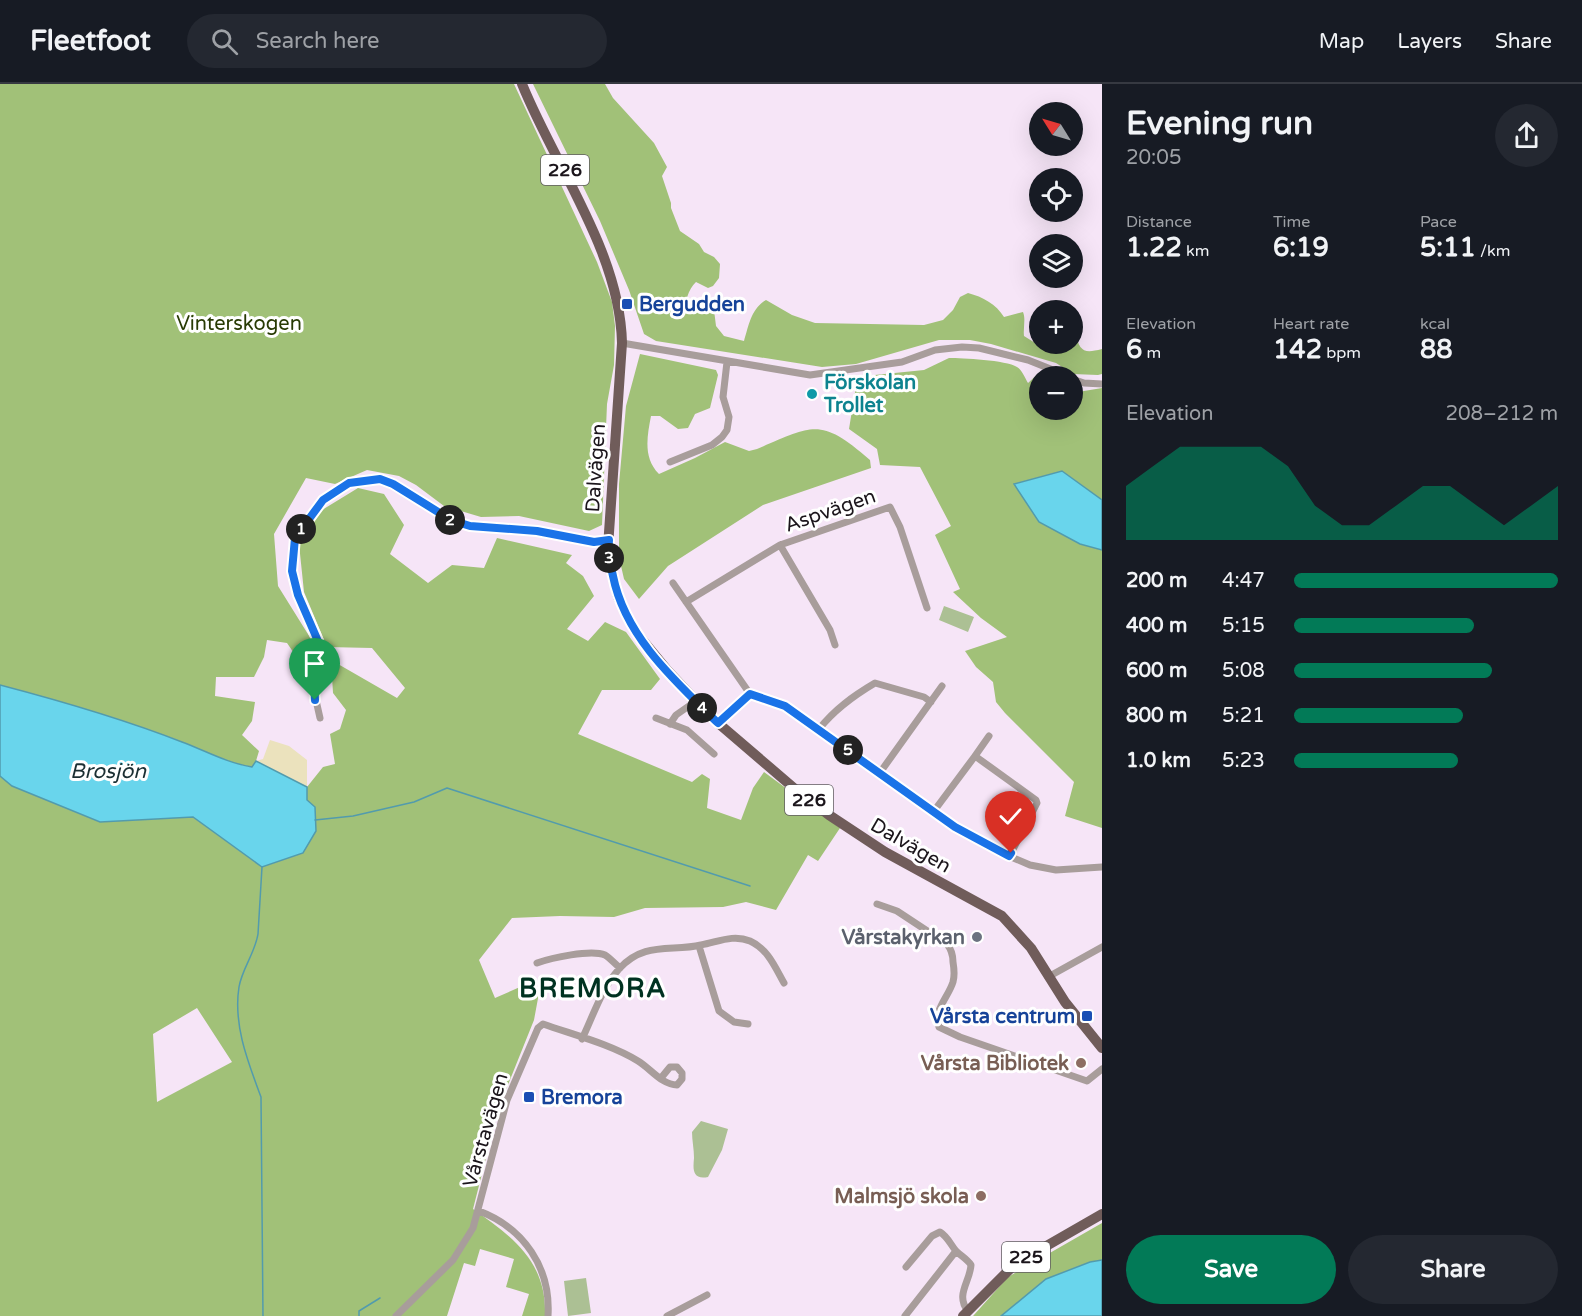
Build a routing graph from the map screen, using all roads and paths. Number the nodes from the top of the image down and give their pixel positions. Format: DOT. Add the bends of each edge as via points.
graph roads {
  1 [pos="522,84"];
  2 [pos="622,343"];
  3 [pos="727,362"];
  4 [pos="1043,366"];
  5 [pos="1083,383"];
  6 [pos="1102,384"];
  7 [pos="670,462"];
  8 [pos="609,540"];
  9 [pos="780,544"];
  10 [pos="673,583"];
  11 [pos="686,602"];
  12 [pos="927,608"];
  13 [pos="835,645"];
  14 [pos="942,686"];
  15 [pos="750,694"];
  16 [pos="696,701"];
  17 [pos="931,702"];
  18 [pos="320,718"];
  19 [pos="656,718"];
  20 [pos="670,723"];
  21 [pos="718,723"];
  22 [pos="819,729"];
  23 [pos="989,736"];
  24 [pos="714,754"];
  25 [pos="975,756"];
  26 [pos="879,774"];
  27 [pos="934,811"];
  28 [pos="1009,856"];
  29 [pos="1102,867"];
  30 [pos="877,904"];
  31 [pos="699,946"];
  32 [pos="1102,947"];
  33 [pos="537,963"];
  34 [pos="620,968"];
  35 [pos="1048,977"];
  36 [pos="784,983"];
  37 [pos="748,1024"];
  38 [pos="582,1039"];
  39 [pos="1102,1047"];
  40 [pos="1102,1070"];
  41 [pos="661,1078"];
  42 [pos="479,1211"];
  43 [pos="1102,1214"];
  44 [pos="957,1251"];
  45 [pos="906,1268"];
  46 [pos="707,1295"];
  47 [pos="965,1313"];
  48 [pos="396,1316"];
  49 [pos="548,1316"];
  50 [pos="667,1316"];
  51 [pos="905,1316"];
  1 -- 2 [label="main road, Dalvägen / 226" via="604,259 618,301"];
  2 -- 3 [label="street"];
  2 -- 8 [label="main road, Dalvägen / 226"];
  3 -- 4 [label="street" via="810,375 902,362 935,350 962,347"];
  3 -- 7 [label="street" via="723,397 729,417 727,430 712,445"];
  5 -- 6 [label="street"];
  8 -- 16 [label="main road, Dalvägen / 226" via="615,585 628,619 644,643"];
  8 -- 18 [label="street" via="594,542 537,531 470,526 451,520 380,479 349,483 330,495 295,538 292,571 321,648 313,687"];
  9 -- 11 [label="street, Aspvägen"];
  9 -- 12 [label="street, Aspvägen" via="890,507"];
  9 -- 13 [label="street, Aspvägen"];
  10 -- 11 [label="street"];
  11 -- 15 [label="street"];
  14 -- 17 [label="street"];
  15 -- 21 [label="street"];
  15 -- 22 [label="street" via="785,706"];
  16 -- 20 [label="street"];
  16 -- 21 [label="main road, Dalvägen / 226"];
  17 -- 22 [label="street" via="875,683 833,712"];
  17 -- 26 [label="street"];
  19 -- 20 [label="street"];
  20 -- 24 [label="street" via="687,730"];
  21 -- 35 [label="main road, Dalvägen / 226" via="847,828 1002,916 1031,948"];
  22 -- 26 [label="street"];
  23 -- 25 [label="street"];
  25 -- 27 [label="street"];
  25 -- 28 [label="street" via="1036,800 1036,808"];
  26 -- 27 [label="street"];
  27 -- 28 [label="street"];
  28 -- 29 [label="street" via="1056,870"];
  30 -- 40 [label="street" via="897,911 951,948 954,979 938,1012 939,1027 1087,1081"];
  31 -- 34 [label="street" via="652,949"];
  31 -- 36 [label="street" via="731,937 748,940 770,957"];
  31 -- 37 [label="street" via="719,1011 734,1022"];
  32 -- 35 [label="street"];
  33 -- 34 [label="street" via="596,953"];
  34 -- 38 [label="street" via="603,993"];
  35 -- 39 [label="main road, Dalvägen / 226"];
  38 -- 41 [label="street, Vårstavägen" via="626,1054"];
  38 -- 42 [label="street, Vårstavägen" via="543,1023 538,1028 507,1100"];
  42 -- 48 [label="street, Vårstavägen" via="460,1251"];
  42 -- 49 [label="street" via="506,1224 536,1258 549,1296"];
  43 -- 47 [label="main road, 225" via="1015,1264"];
  44 -- 45 [label="street" via="940,1232 932,1236"];
  44 -- 47 [label="street" via="971,1265 962,1293"];
  44 -- 51 [label="street"];
  46 -- 50 [label="street"];
}
